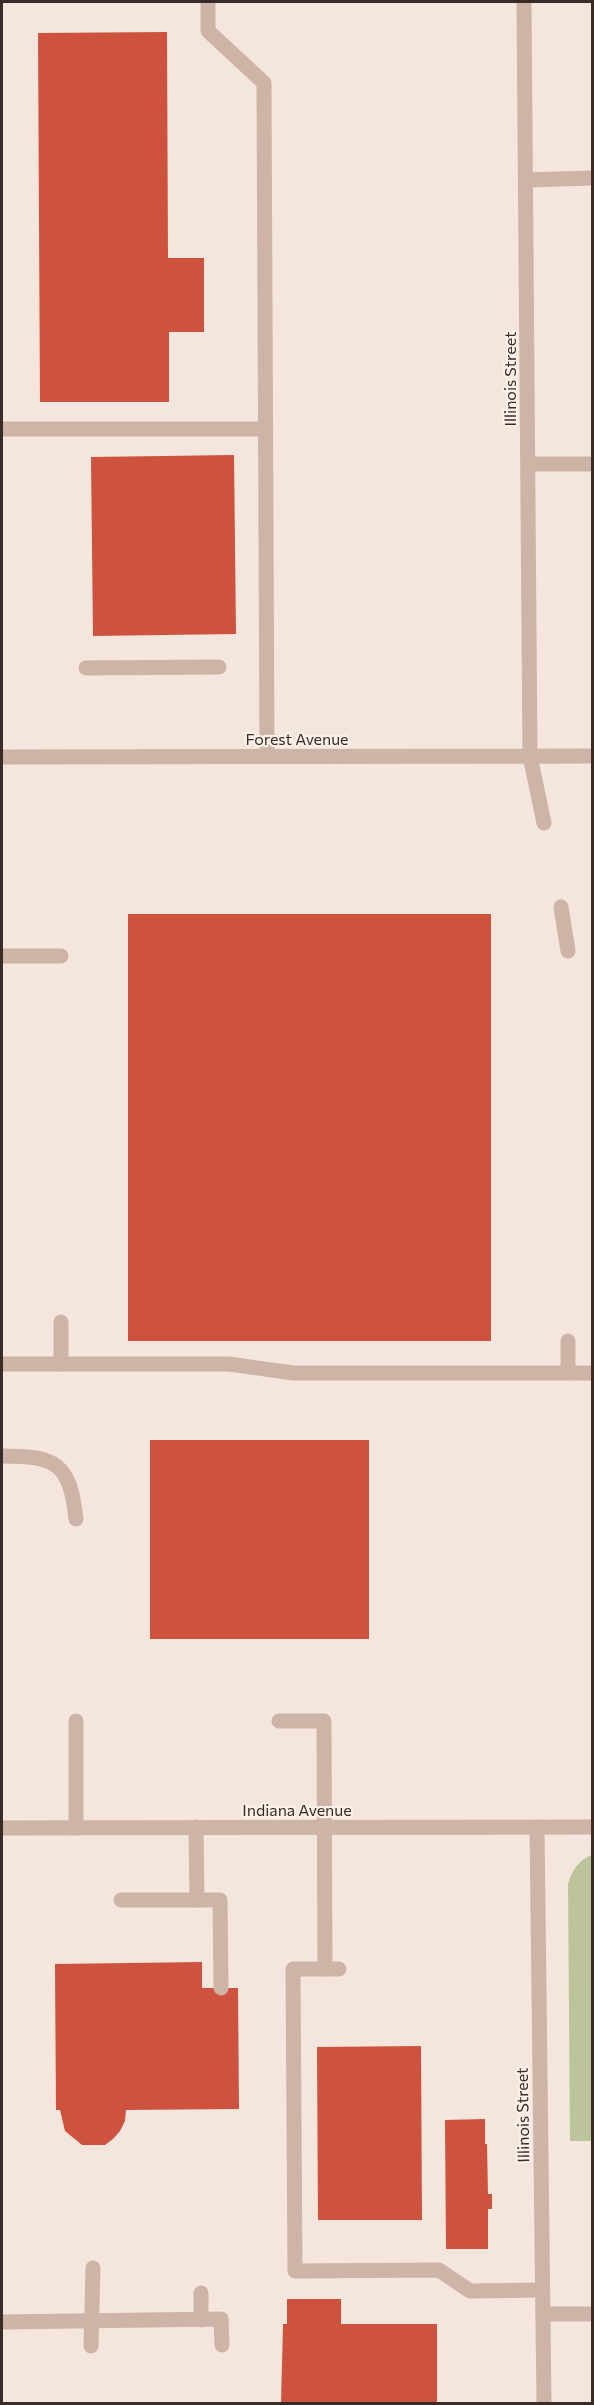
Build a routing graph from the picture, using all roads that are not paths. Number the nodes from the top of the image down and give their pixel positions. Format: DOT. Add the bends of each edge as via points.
graph roads {
  1 [pos="208,2"];
  2 [pos="524,2"];
  3 [pos="592,178"];
  4 [pos="526,180"];
  5 [pos="2,429"];
  6 [pos="266,429"];
  7 [pos="528,464"];
  8 [pos="592,464"];
  9 [pos="219,667"];
  10 [pos="86,668"];
  11 [pos="267,756"];
  12 [pos="530,756"];
  13 [pos="592,756"];
  14 [pos="2,757"];
  15 [pos="544,823"];
  16 [pos="561,907"];
  17 [pos="568,951"];
  18 [pos="2,956"];
  19 [pos="61,956"];
  20 [pos="61,1322"];
  21 [pos="568,1341"];
  22 [pos="2,1364"];
  23 [pos="61,1364"];
  24 [pos="568,1373"];
  25 [pos="592,1373"];
  26 [pos="2,1456"];
  27 [pos="76,1519"];
  28 [pos="76,1721"];
  29 [pos="279,1721"];
  30 [pos="196,1827"];
  31 [pos="324,1827"];
  32 [pos="537,1827"];
  33 [pos="592,1827"];
  34 [pos="2,1828"];
  35 [pos="76,1828"];
  36 [pos="121,1900"];
  37 [pos="197,1900"];
  38 [pos="220,1988"];
  39 [pos="93,2268"];
  40 [pos="542,2290"];
  41 [pos="201,2294"];
  42 [pos="543,2314"];
  43 [pos="592,2314"];
  44 [pos="201,2320"];
  45 [pos="92,2321"];
  46 [pos="2,2322"];
  47 [pos="222,2345"];
  48 [pos="92,2346"];
  49 [pos="544,2403"];
  1 -- 6 [label="street" via="208,31 264,83"];
  2 -- 4 [label="street, Illinois Street"];
  3 -- 4 [label="street"];
  4 -- 7 [label="street, Illinois Street"];
  5 -- 6 [label="street"];
  6 -- 11 [label="street"];
  7 -- 8 [label="street"];
  7 -- 12 [label="street, Illinois Street"];
  9 -- 10 [label="street"];
  11 -- 12 [label="street, Forest Avenue"];
  11 -- 14 [label="street, Forest Avenue"];
  12 -- 13 [label="street, Forest Avenue"];
  12 -- 15 [label="street, Illinois Street"];
  16 -- 17 [label="street"];
  18 -- 19 [label="street"];
  20 -- 23 [label="street"];
  21 -- 24 [label="street"];
  22 -- 23 [label="street"];
  23 -- 24 [label="street" via="229,1364 293,1373"];
  24 -- 25 [label="street"];
  26 -- 27 [label="street" via="49,1460 66,1474 74,1494"];
  28 -- 35 [label="street"];
  29 -- 31 [label="street" via="324,1721"];
  30 -- 31 [label="street, Indiana Avenue"];
  30 -- 35 [label="street, Indiana Avenue"];
  30 -- 37 [label="street"];
  31 -- 32 [label="street, Indiana Avenue"];
  31 -- 40 [label="street" via="332,1969 293,1969 295,2271 439,2270 470,2291"];
  32 -- 33 [label="street, Indiana Avenue"];
  32 -- 40 [label="street, Illinois Street"];
  34 -- 35 [label="street, Indiana Avenue"];
  36 -- 37 [label="street"];
  37 -- 38 [label="street" via="220,1900"];
  39 -- 45 [label="street"];
  40 -- 42 [label="street, Illinois Street"];
  41 -- 44 [label="street"];
  42 -- 43 [label="street"];
  42 -- 49 [label="street, Illinois Street"];
  44 -- 45 [label="street"];
  44 -- 47 [label="street" via="221,2319"];
  45 -- 46 [label="street"];
  45 -- 48 [label="street"];
}
